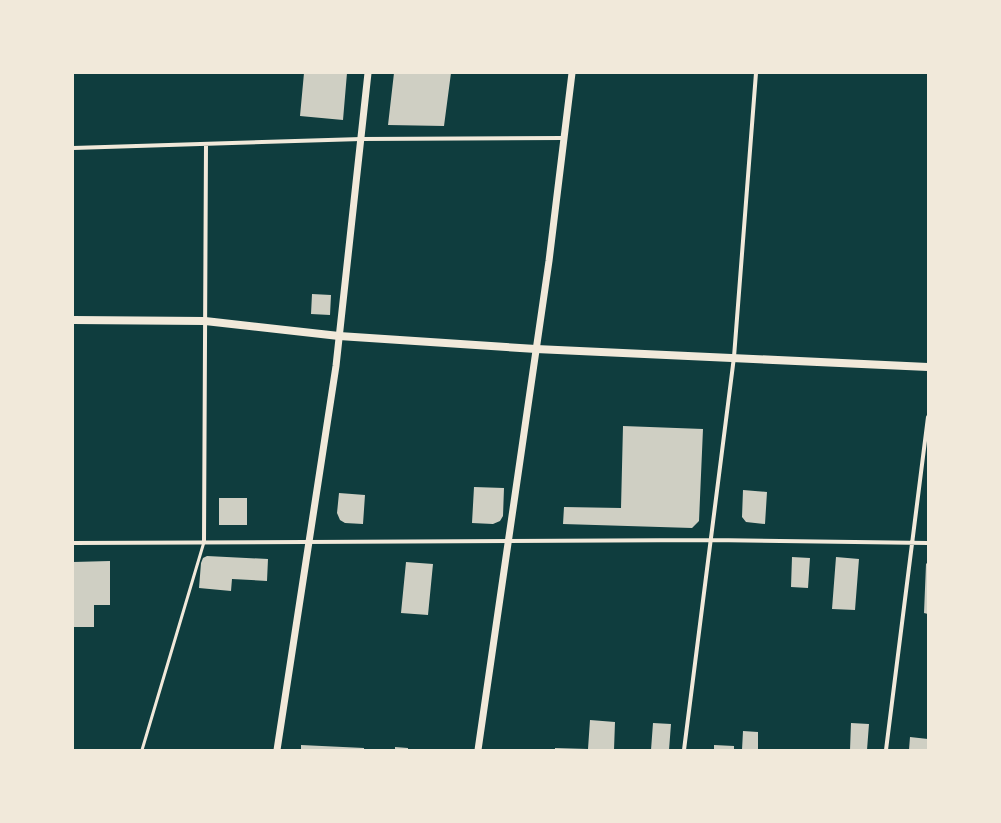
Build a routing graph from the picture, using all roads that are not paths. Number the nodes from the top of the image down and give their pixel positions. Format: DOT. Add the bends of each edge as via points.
graph roads {
  1 [pos="368,73"];
  2 [pos="572,73"];
  3 [pos="756,73"];
  4 [pos="563,138"];
  5 [pos="361,140"];
  6 [pos="206,144"];
  7 [pos="73,148"];
  8 [pos="73,320"];
  9 [pos="205,321"];
  10 [pos="339,336"];
  11 [pos="536,349"];
  12 [pos="734,357"];
  13 [pos="928,366"];
  14 [pos="928,417"];
  15 [pos="711,540"];
  16 [pos="204,542"];
  17 [pos="507,542"];
  18 [pos="928,542"];
  19 [pos="308,543"];
  20 [pos="913,543"];
  21 [pos="73,544"];
  22 [pos="142,750"];
  23 [pos="277,750"];
  24 [pos="478,750"];
  25 [pos="684,750"];
  26 [pos="886,750"];
  1 -- 5 [label="street"];
  2 -- 4 [label="street"];
  3 -- 12 [label="street"];
  4 -- 5 [label="street"];
  4 -- 11 [label="street"];
  5 -- 6 [label="street"];
  5 -- 10 [label="street"];
  6 -- 7 [label="street"];
  6 -- 9 [label="street"];
  8 -- 9 [label="main road"];
  9 -- 10 [label="main road"];
  9 -- 16 [label="street"];
  10 -- 11 [label="main road"];
  10 -- 19 [label="street"];
  11 -- 12 [label="main road"];
  11 -- 17 [label="street"];
  12 -- 13 [label="main road"];
  12 -- 15 [label="street"];
  14 -- 20 [label="street"];
  15 -- 17 [label="street"];
  15 -- 20 [label="street"];
  15 -- 25 [label="street"];
  16 -- 19 [label="street"];
  16 -- 21 [label="street"];
  16 -- 22 [label="lane"];
  17 -- 19 [label="street"];
  17 -- 24 [label="street"];
  18 -- 20 [label="street"];
  19 -- 23 [label="street"];
  20 -- 26 [label="street"];
}
